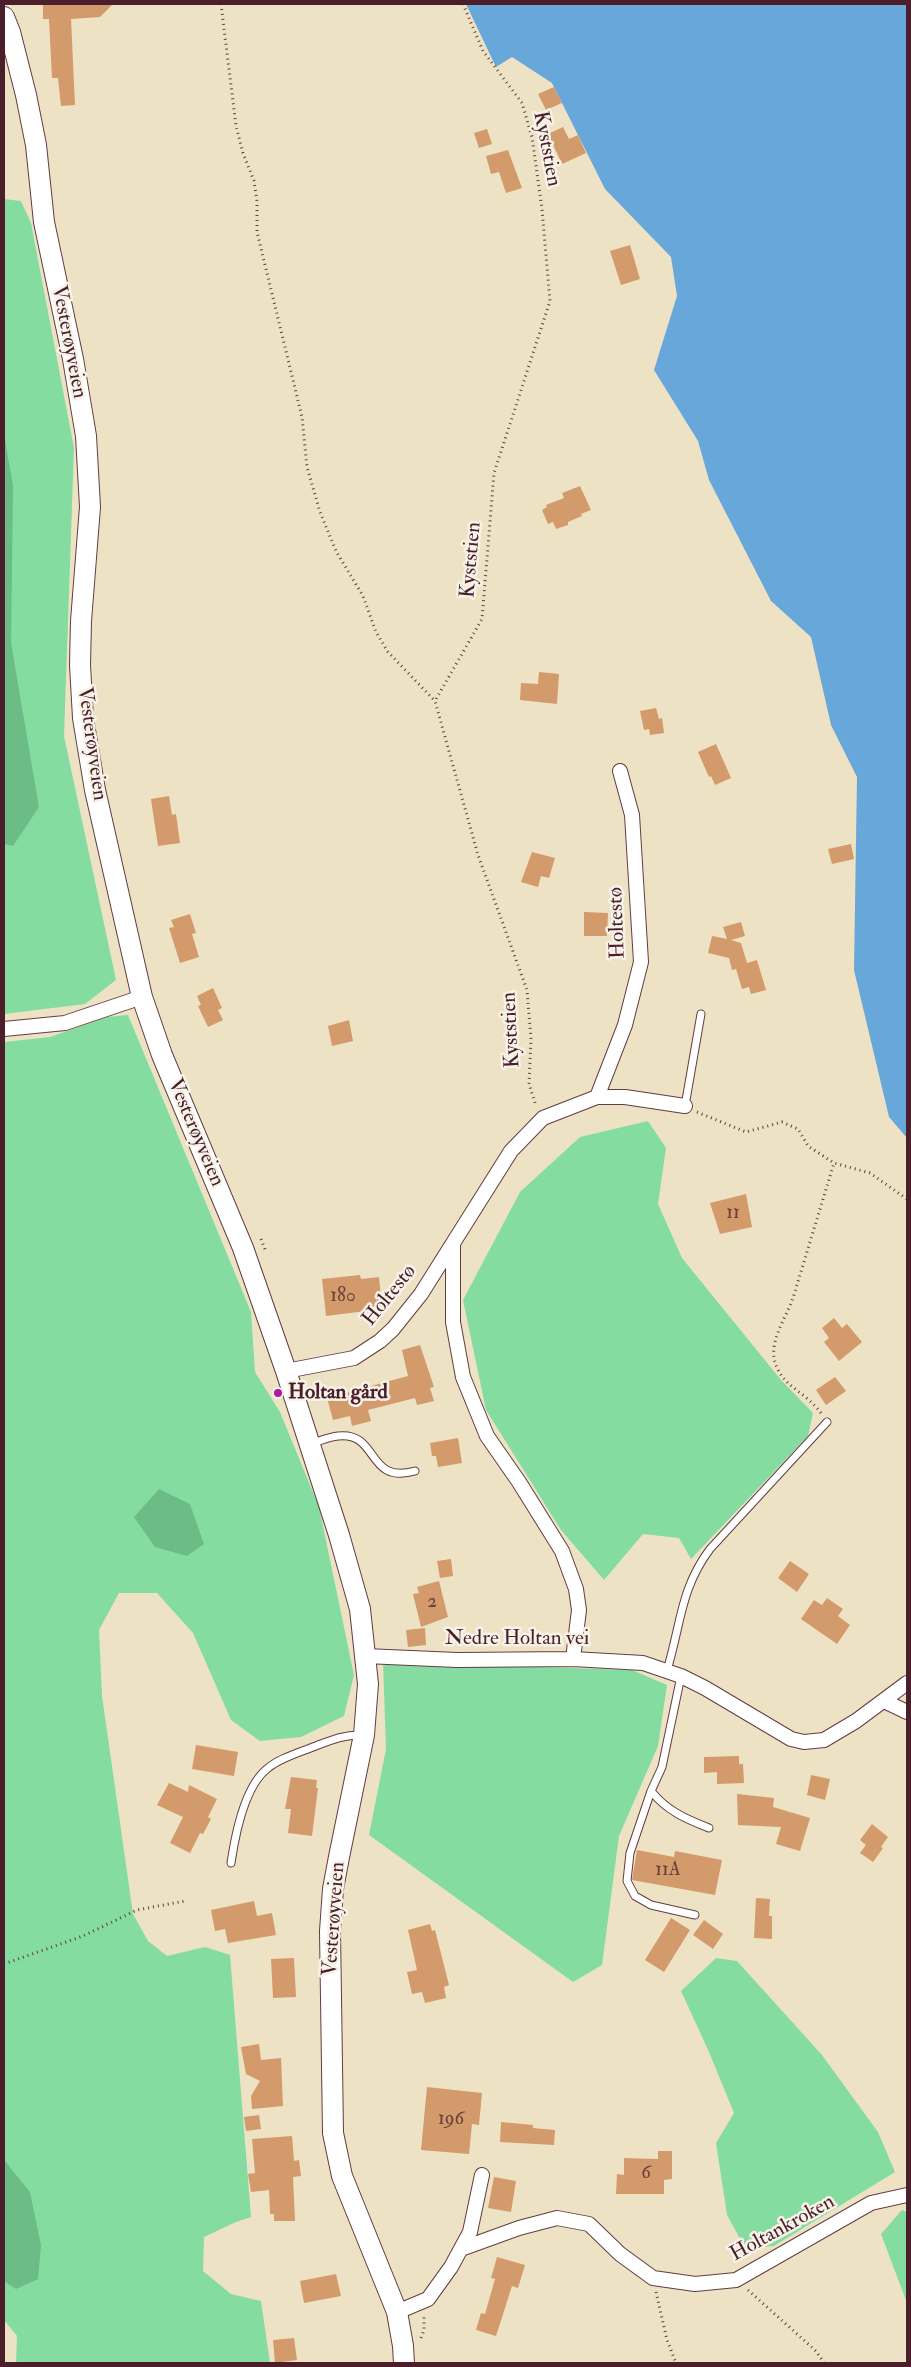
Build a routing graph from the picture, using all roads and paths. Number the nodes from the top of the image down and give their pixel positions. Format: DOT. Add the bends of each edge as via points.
graph roads {
  1 [pos="221,4"];
  2 [pos="463,4"];
  3 [pos="4,17"];
  4 [pos="435,701"];
  5 [pos="620,771"];
  6 [pos="142,997"];
  7 [pos="701,1014"];
  8 [pos="4,1029"];
  9 [pos="597,1097"];
  10 [pos="685,1106"];
  11 [pos="542,1118"];
  12 [pos="834,1163"];
  13 [pos="907,1198"];
  14 [pos="453,1242"];
  15 [pos="286,1370"];
  16 [pos="827,1422"];
  17 [pos="309,1444"];
  18 [pos="415,1470"];
  19 [pos="364,1656"];
  20 [pos="573,1659"];
  21 [pos="667,1670"];
  22 [pos="681,1676"];
  23 [pos="907,1682"];
  24 [pos="884,1701"];
  25 [pos="907,1712"];
  26 [pos="364,1735"];
  27 [pos="651,1791"];
  28 [pos="709,1828"];
  29 [pos="231,1863"];
  30 [pos="185,1901"];
  31 [pos="695,1915"];
  32 [pos="4,1964"];
  33 [pos="482,2175"];
  34 [pos="907,2195"];
  35 [pos="461,2249"];
  36 [pos="653,2278"];
  37 [pos="736,2280"];
  38 [pos="397,2312"];
  39 [pos="404,2363"];
  40 [pos="676,2363"];
  41 [pos="824,2363"];
  1 -- 4 [label="path" via="236,126 254,181 256,232 302,417 307,467 320,512 336,551 363,596 376,632 388,652"];
  2 -- 4 [label="path, Kyststien" via="483,52 522,103 532,137 550,301 494,473 482,619"];
  3 -- 6 [label="main road, Vesterøyveien" via="31,120 44,222 86,436 90,507 81,621 83,718 95,790"];
  4 -- 11 [label="path, Kyststien" via="478,855 527,990 530,1084"];
  5 -- 9 [label="street, Holtestø" via="632,815 641,962 626,1025"];
  6 -- 8 [label="street" via="65,1023"];
  6 -- 15 [label="main road, Vesterøyveien" via="162,1055 244,1248"];
  7 -- 10 [label="lane"];
  9 -- 10 [label="street, Holtestø" via="625,1097"];
  9 -- 11 [label="street, Holtestø"];
  10 -- 12 [label="path" via="746,1132 782,1122 798,1129 808,1146"];
  11 -- 14 [label="street, Holtestø" via="511,1151"];
  12 -- 13 [label="path" via="870,1173"];
  12 -- 16 [label="path" via="793,1298 776,1334 774,1349 775,1364 787,1382 817,1408"];
  14 -- 15 [label="street, Holtestø" via="421,1294 394,1329 380,1341 354,1358"];
  14 -- 20 [label="street, Holtestø" via="453,1322 463,1377 487,1436 562,1552 576,1589 579,1610"];
  15 -- 17 [label="main road, Vesterøyveien"];
  16 -- 21 [label="lane" via="698,1565 685,1594"];
  17 -- 18 [label="lane" via="348,1436 359,1440 386,1471 402,1474"];
  17 -- 19 [label="main road, Vesterøyveien" via="340,1535 360,1609"];
  19 -- 20 [label="street, Nedre Holtan vei" via="457,1660"];
  19 -- 26 [label="main road, Vesterøyveien" via="368,1684"];
  20 -- 21 [label="street, Nedre Holtan vei" via="618,1660"];
  21 -- 22 [label="street, Nedre Holtan vei"];
  22 -- 24 [label="street, Nedre Holtan vei" via="791,1739 804,1742 824,1740"];
  22 -- 27 [label="lane" via="662,1767"];
  23 -- 24 [label="street, Nedre Holtan vei"];
  24 -- 25 [label="street"];
  26 -- 29 [label="lane" via="344,1736 312,1747 269,1766 260,1774 238,1827"];
  26 -- 38 [label="main road, Vesterøyveien" via="333,1889 330,1973 333,2133 342,2176"];
  27 -- 28 [label="lane" via="682,1818"];
  27 -- 31 [label="lane" via="630,1853 627,1881 635,1896 651,1905"];
  30 -- 32 [label="path" via="137,1910 83,1936"];
  33 -- 35 [label="street" via="470,2232"];
  34 -- 37 [label="street, Holtankroken" via="871,2202"];
  35 -- 36 [label="street, Holtankroken" via="557,2218 590,2224 620,2254"];
  35 -- 38 [label="street" via="428,2299"];
  36 -- 37 [label="street, Holtankroken" via="695,2284"];
  36 -- 40 [label="path" via="666,2340"];
  37 -- 41 [label="path" via="816,2351"];
  38 -- 39 [label="main road, Vesterøyveien"];
}
